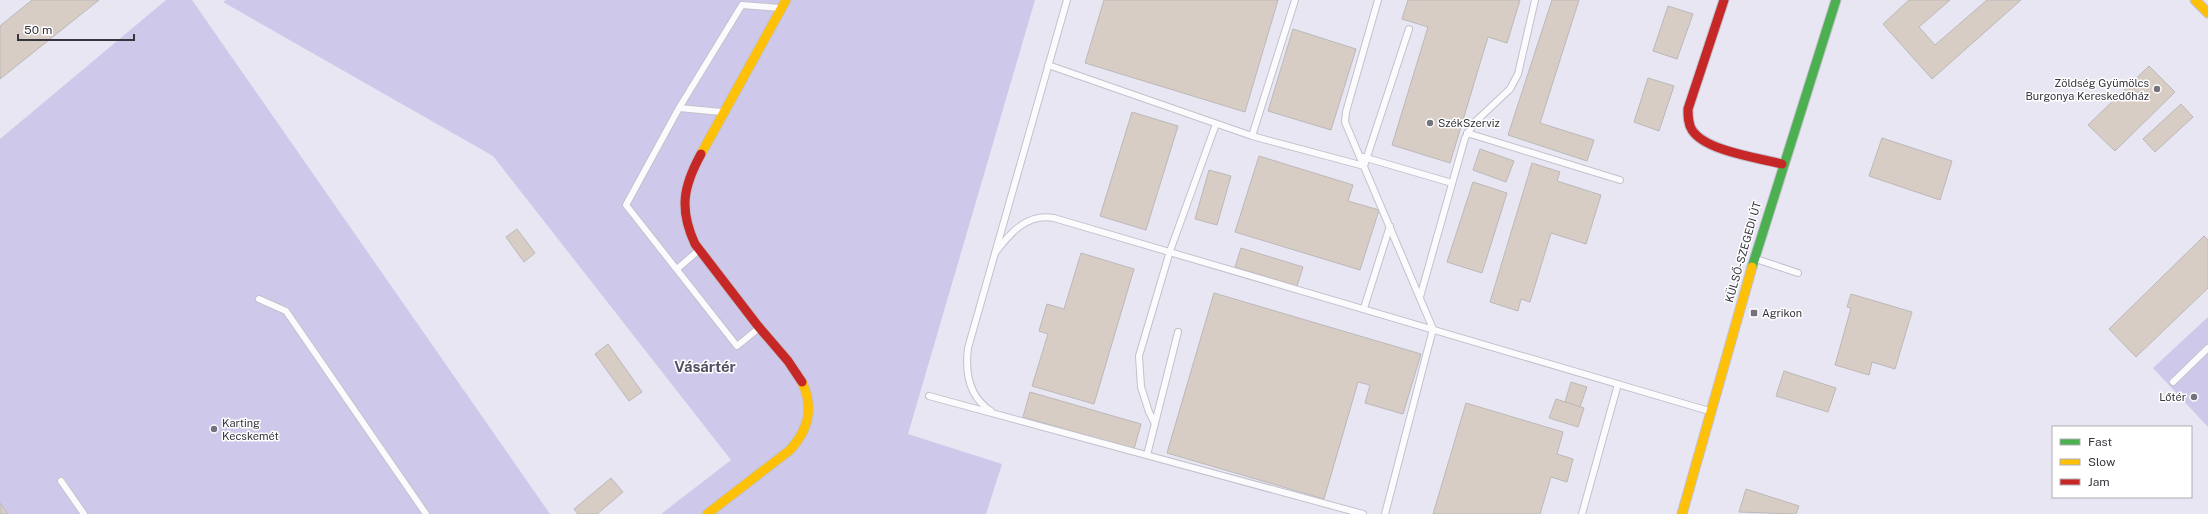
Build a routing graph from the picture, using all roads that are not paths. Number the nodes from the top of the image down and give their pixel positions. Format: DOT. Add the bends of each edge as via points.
graph roads {
  1 [pos="1067,0"];
  2 [pos="1295,0"];
  3 [pos="1378,0"];
  4 [pos="1535,0"];
  5 [pos="1724,0"];
  6 [pos="1836,0"];
  7 [pos="2195,0"];
  8 [pos="784,4"];
  9 [pos="2208,13"];
  10 [pos="1409,29"];
  11 [pos="1048,65"];
  12 [pos="679,108"];
  13 [pos="724,112"];
  14 [pos="1216,124"];
  15 [pos="1467,133"];
  16 [pos="1252,136"];
  17 [pos="1360,156"];
  18 [pos="1367,158"];
  19 [pos="1782,164"];
  20 [pos="1364,166"];
  21 [pos="1620,180"];
  22 [pos="1452,183"];
  23 [pos="1390,226"];
  24 [pos="700,249"];
  25 [pos="1170,252"];
  26 [pos="995,253"];
  27 [pos="1754,258"];
  28 [pos="677,269"];
  29 [pos="1798,273"];
  30 [pos="1420,297"];
  31 [pos="259,299"];
  32 [pos="1364,308"];
  33 [pos="760,327"];
  34 [pos="1433,329"];
  35 [pos="1178,332"];
  36 [pos="2208,348"];
  37 [pos="2173,382"];
  38 [pos="1618,384"];
  39 [pos="929,396"];
  40 [pos="1709,411"];
  41 [pos="998,415"];
  42 [pos="1155,424"];
  43 [pos="1147,456"];
  44 [pos="61,481"];
  45 [pos="84,514"];
  46 [pos="426,514"];
  47 [pos="707,514"];
  48 [pos="1363,514"];
  49 [pos="1385,514"];
  50 [pos="1582,514"];
  51 [pos="1682,514"];
  1 -- 11 [label="lane"];
  2 -- 16 [label="lane"];
  3 -- 17 [label="lane" via="1346,112 1345,122"];
  4 -- 15 [label="lane" via="1514,83"];
  5 -- 19 [label="street" via="1688,109 1692,132 1710,144"];
  6 -- 19 [label="street, KÜLSŐ-SZEGEDI ÚT"];
  7 -- 9 [label="street"];
  8 -- 12 [label="lane" via="742,6"];
  8 -- 13 [label="street"];
  10 -- 18 [label="lane"];
  11 -- 14 [label="lane"];
  11 -- 26 [label="lane"];
  12 -- 13 [label="lane"];
  12 -- 28 [label="lane" via="626,205"];
  13 -- 24 [label="street" via="697,162 684,197 687,228"];
  14 -- 16 [label="lane"];
  14 -- 25 [label="lane"];
  15 -- 21 [label="lane"];
  15 -- 22 [label="lane"];
  16 -- 20 [label="lane"];
  17 -- 18 [label="lane"];
  17 -- 20 [label="lane"];
  18 -- 20 [label="lane"];
  18 -- 22 [label="lane"];
  19 -- 27 [label="street, KÜLSŐ-SZEGEDI ÚT"];
  20 -- 23 [label="lane"];
  22 -- 30 [label="lane"];
  23 -- 30 [label="lane"];
  23 -- 32 [label="lane"];
  24 -- 28 [label="lane"];
  24 -- 33 [label="street"];
  25 -- 26 [label="lane" via="1044,216 1036,216 1019,227"];
  25 -- 32 [label="lane"];
  25 -- 42 [label="lane" via="1139,356 1141,387"];
  26 -- 41 [label="lane" via="968,348 967,371 977,397"];
  27 -- 29 [label="lane"];
  27 -- 40 [label="street, KÜLSŐ-SZEGEDI ÚT"];
  28 -- 33 [label="lane" via="738,346"];
  30 -- 34 [label="lane"];
  31 -- 46 [label="lane" via="286,311"];
  32 -- 34 [label="lane"];
  33 -- 47 [label="street" via="802,384 809,400 807,428 802,438 790,450"];
  34 -- 38 [label="lane"];
  34 -- 49 [label="lane"];
  35 -- 42 [label="lane"];
  36 -- 37 [label="lane"];
  38 -- 40 [label="lane"];
  38 -- 50 [label="lane"];
  39 -- 41 [label="lane"];
  40 -- 51 [label="street, KÜLSŐ-SZEGEDI ÚT"];
  41 -- 43 [label="lane"];
  42 -- 43 [label="lane"];
  43 -- 48 [label="lane"];
  44 -- 45 [label="lane"];
}
